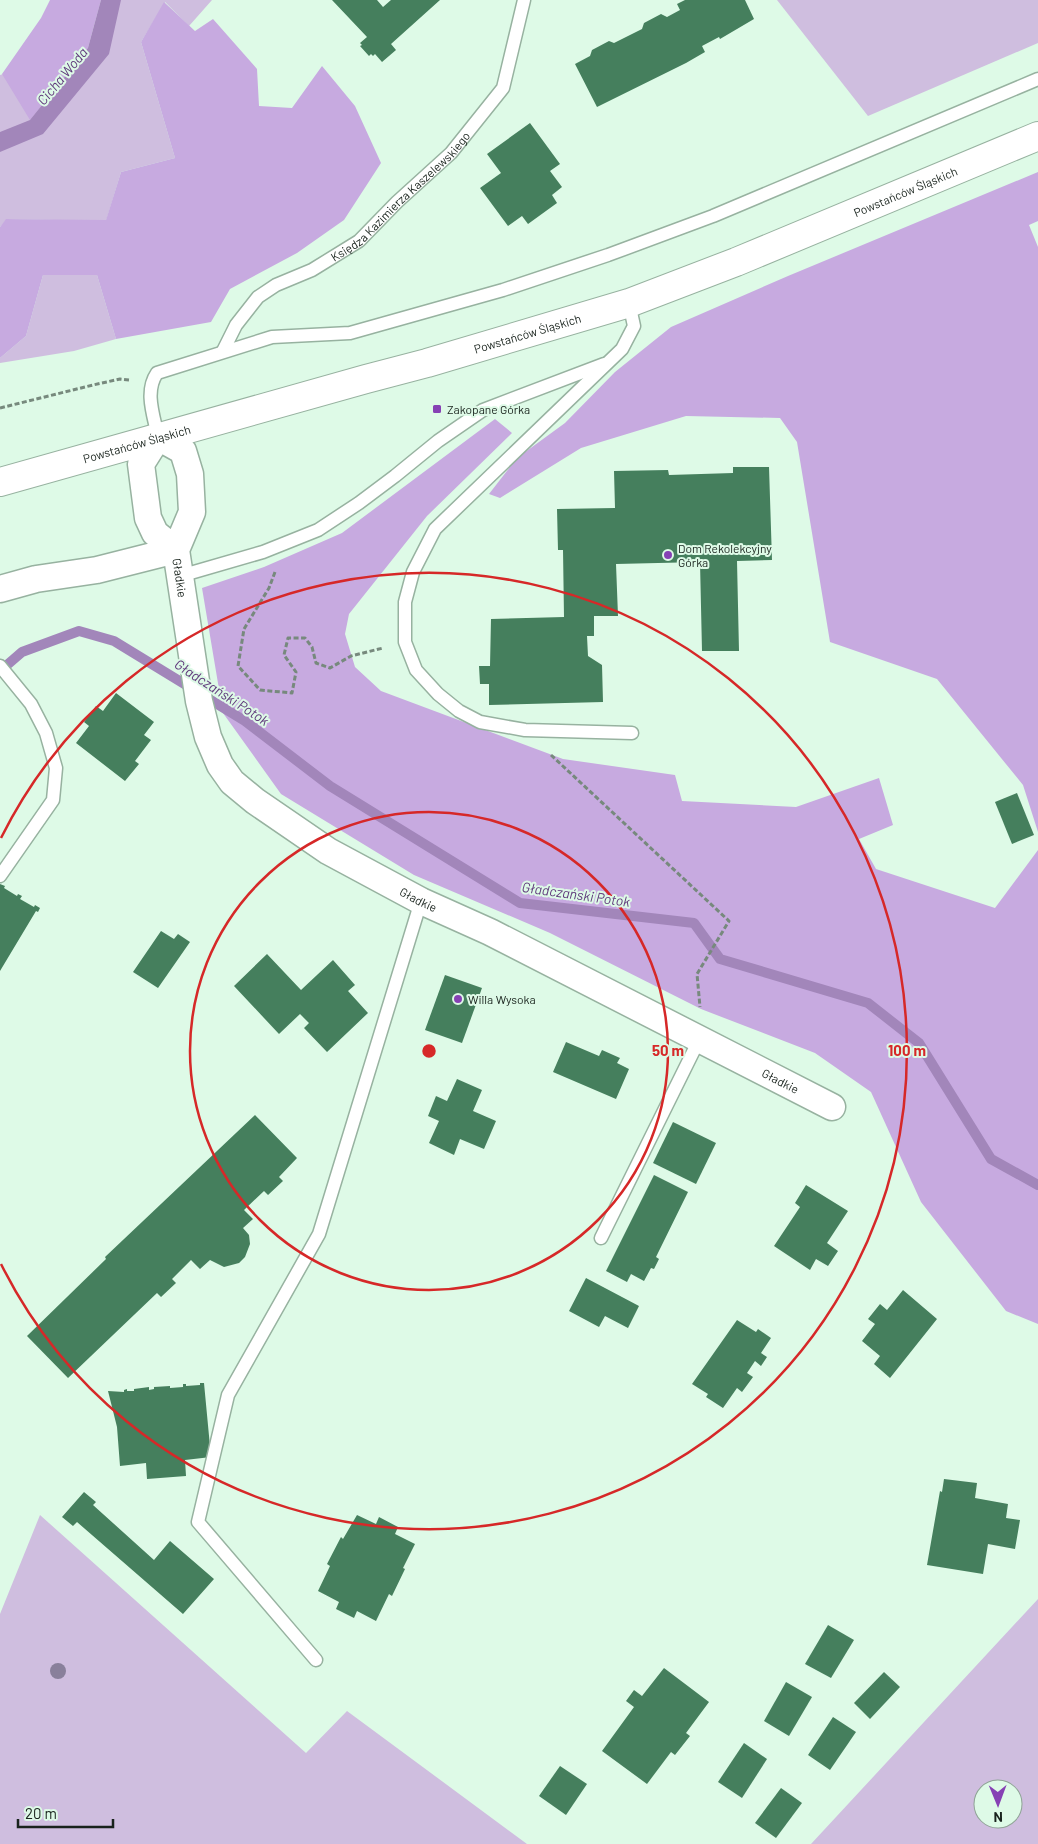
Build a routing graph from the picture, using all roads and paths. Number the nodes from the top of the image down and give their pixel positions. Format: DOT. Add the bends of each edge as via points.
graph roads {
  1 [pos="524,0"];
  2 [pos="1038,79"];
  3 [pos="1038,136"];
  4 [pos="629,303"];
  5 [pos="223,351"];
  6 [pos="609,363"];
  7 [pos="151,382"];
  8 [pos="0,408"];
  9 [pos="158,437"];
  10 [pos="0,482"];
  11 [pos="285,543"];
  12 [pos="176,550"];
  13 [pos="180,576"];
  14 [pos="0,589"];
  15 [pos="405,642"];
  16 [pos="0,666"];
  17 [pos="525,730"];
  18 [pos="632,733"];
  19 [pos="0,876"];
  20 [pos="421,901"];
  21 [pos="697,974"];
  22 [pos="700,1038"];
  23 [pos="832,1107"];
  24 [pos="601,1238"];
  25 [pos="316,1660"];
  1 -- 5 [label="lane, Księdza Kazimierza Kaszelewskiego" via="503,88 451,153 359,241 312,270 258,296 236,325"];
  2 -- 5 [label="lane" via="713,216 608,255 503,290 350,333 272,337"];
  3 -- 4 [label="street, Powstańców Śląskich"];
  4 -- 6 [label="lane" via="634,326 622,349"];
  4 -- 9 [label="street, Powstańców Śląskich" via="428,363"];
  5 -- 7 [label="lane" via="156,373"];
  6 -- 11 [label="lane" via="483,410 359,503 318,530"];
  6 -- 15 [label="lane" via="435,529 413,572 405,602"];
  7 -- 8 [label="path" via="120,379"];
  7 -- 9 [label="lane" via="150,395"];
  9 -- 10 [label="street, Powstańców Śląskich"];
  9 -- 12 [label="street, Gładkie" via="141,464 148,518 155,533"];
  9 -- 12 [label="street, Gładkie" via="183,451 190,474 192,512"];
  11 -- 13 [label="lane"];
  11 -- 15 [label="path" via="269,588 244,630 238,666 260,690 292,694 296,672 284,655 288,638 305,638 312,647 316,663 330,668 351,656"];
  12 -- 13 [label="street, Gładkie"];
  12 -- 14 [label="street"];
  13 -- 20 [label="street, Gładkie" via="199,702 208,737 220,765 232,782 255,802 328,851"];
  15 -- 17 [label="lane" via="416,670 459,711 480,722"];
  16 -- 19 [label="lane" via="31,704 46,733 56,768 54,800"];
  17 -- 18 [label="lane"];
  17 -- 21 [label="path" via="729,921"];
  20 -- 22 [label="street, Gładkie" via="490,932"];
  20 -- 25 [label="lane" via="319,1234 228,1395 198,1522"];
  22 -- 23 [label="street, Gładkie"];
  22 -- 24 [label="lane"];
}
